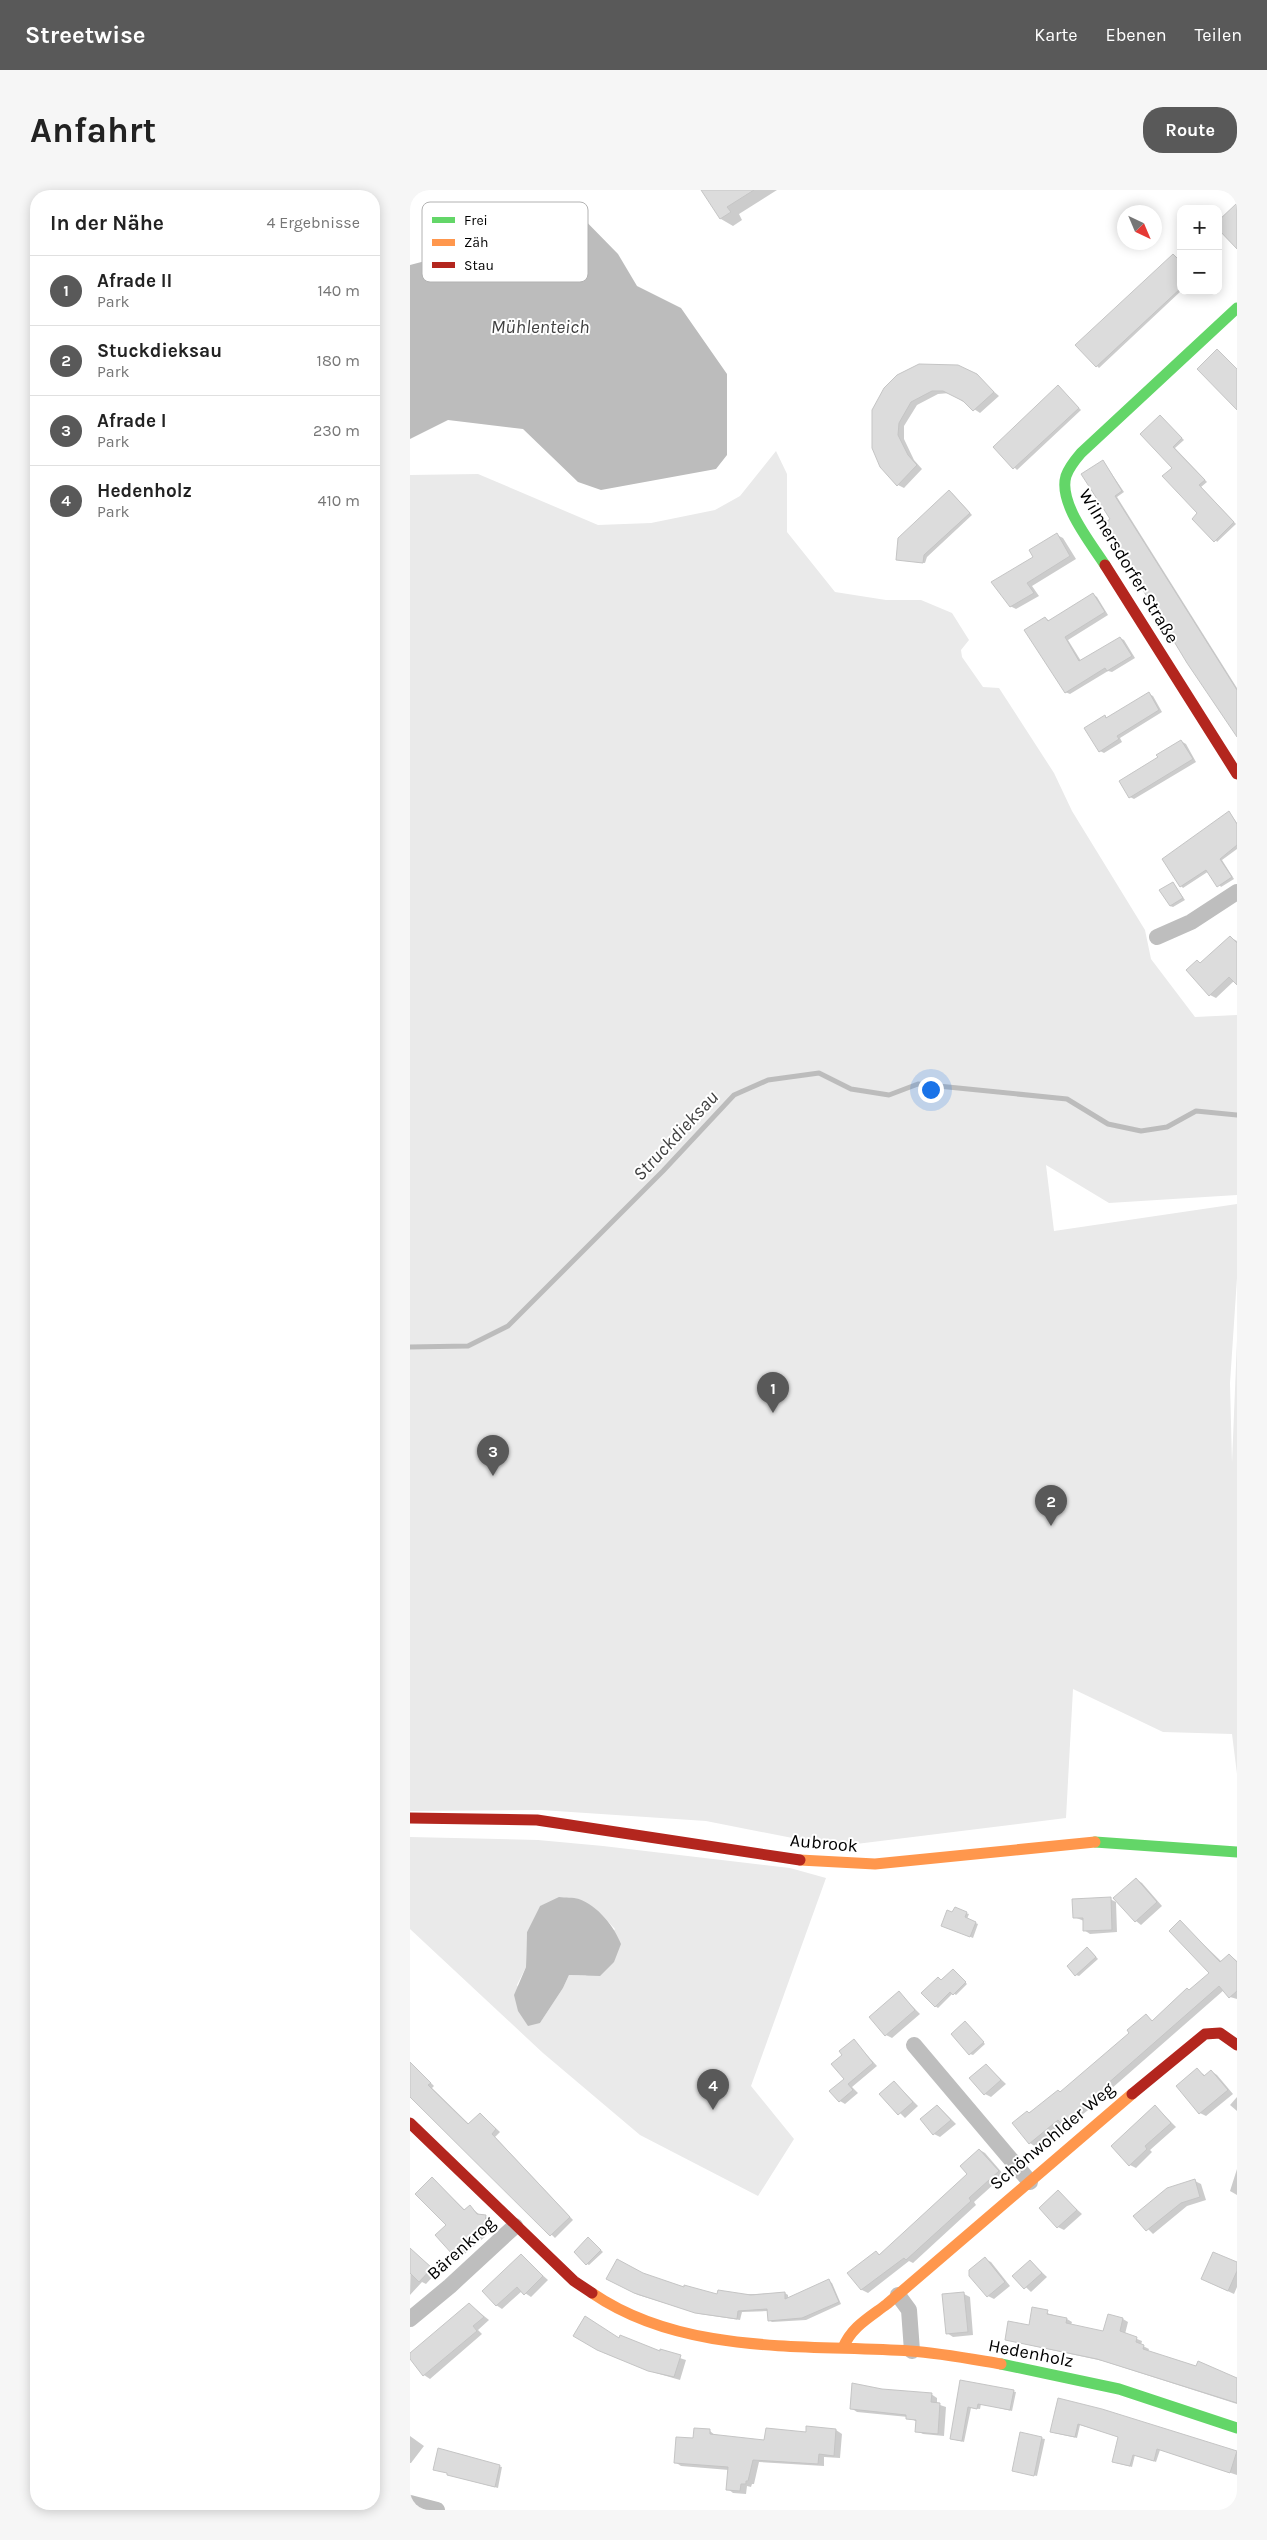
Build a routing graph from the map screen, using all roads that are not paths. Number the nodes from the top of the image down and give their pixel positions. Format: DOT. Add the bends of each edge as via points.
graph roads {
  1 [pos="1237,308"];
  2 [pos="1237,774"];
  3 [pos="1237,892"];
  4 [pos="1157,937"];
  5 [pos="410,1818"];
  6 [pos="1237,1852"];
  7 [pos="914,2045"];
  8 [pos="1237,2045"];
  9 [pos="410,2123"];
  10 [pos="1030,2182"];
  11 [pos="515,2226"];
  12 [pos="898,2295"];
  13 [pos="410,2319"];
  14 [pos="843,2348"];
  15 [pos="912,2351"];
  16 [pos="1237,2428"];
  17 [pos="410,2503"];
  18 [pos="437,2510"];
  1 -- 2 [label="street, Wilmersdorfer Straße" via="1081,453 1068,468 1064,488 1073,514"];
  3 -- 4 [label="street" via="1191,922"];
  5 -- 6 [label="street, Aubrook" via="489,1818 579,1825 789,1859 846,1864 935,1859 1101,1841"];
  7 -- 10 [label="street"];
  8 -- 10 [label="street, Schönwohlder Weg" via="1224,2033 1206,2033 1199,2037"];
  9 -- 11 [label="street, Hedenholz"];
  10 -- 12 [label="street, Schönwohlder Weg"];
  11 -- 13 [label="street, Bärenkrog"];
  11 -- 14 [label="street, Hedenholz" via="574,2281 606,2304 639,2318 693,2335 728,2341"];
  12 -- 14 [label="street, Schönwohlder Weg" via="851,2332"];
  12 -- 15 [label="street" via="909,2310"];
  14 -- 15 [label="street, Hedenholz"];
  15 -- 16 [label="street, Hedenholz" via="1025,2368 1119,2389"];
  17 -- 18 [label="street"];
}
